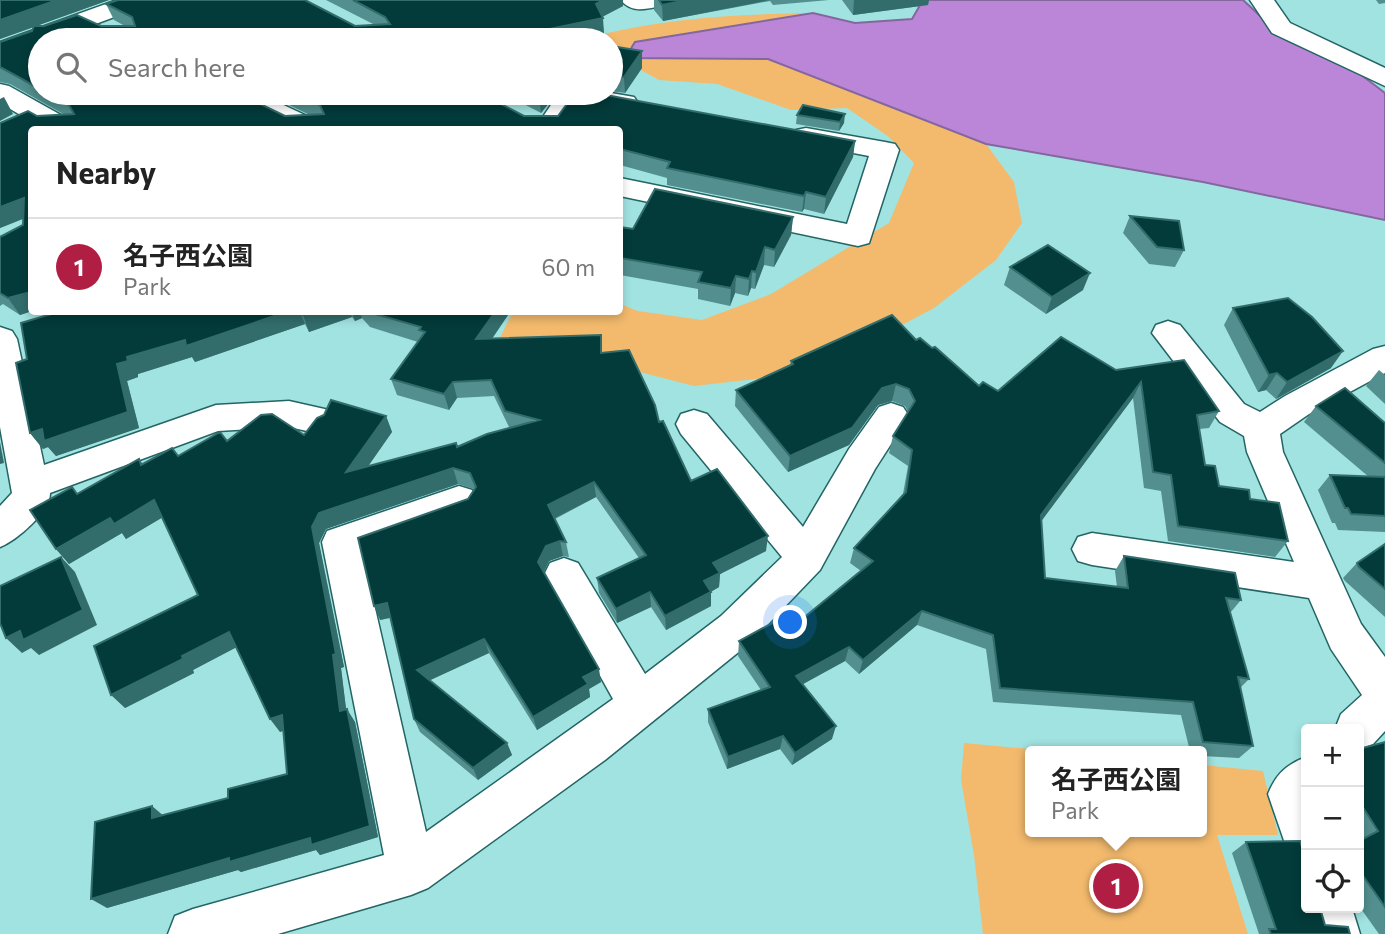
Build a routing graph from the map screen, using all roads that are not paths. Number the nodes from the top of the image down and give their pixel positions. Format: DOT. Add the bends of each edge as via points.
graph roads {
  1 [pos="139,0"];
  2 [pos="633,0"];
  3 [pos="655,0"];
  4 [pos="1262,0"];
  5 [pos="88,20"];
  6 [pos="65,28"];
  7 [pos="104,28"];
  8 [pos="28,41"];
  9 [pos="0,51"];
  10 [pos="1385,78"];
  11 [pos="0,92"];
  12 [pos="623,103"];
  13 [pos="263,105"];
  14 [pos="560,105"];
  15 [pos="653,108"];
  16 [pos="38,114"];
  17 [pos="539,125"];
  18 [pos="60,126"];
  19 [pos="306,126"];
  20 [pos="10,129"];
  21 [pos="776,130"];
  22 [pos="623,188"];
  23 [pos="1168,332"];
  24 [pos="8,333"];
  25 [pos="1385,358"];
  26 [pos="1336,384"];
  27 [pos="1365,410"];
  28 [pos="891,416"];
  29 [pos="316,420"];
  30 [pos="694,425"];
  31 [pos="1261,429"];
  32 [pos="29,485"];
  33 [pos="459,501"];
  34 [pos="0,531"];
  35 [pos="1092,549"];
  36 [pos="806,558"];
  37 [pos="564,575"];
  38 [pos="1323,583"];
  39 [pos="1382,686"];
  40 [pos="640,705"];
  41 [pos="1360,724"];
  42 [pos="1301,784"];
  43 [pos="1301,823"];
  44 [pos="411,871"];
  45 [pos="1329,913"];
  46 [pos="193,934"];
  47 [pos="1335,934"];
  1 -- 5 [label="street"];
  2 -- 3 [label="street"];
  4 -- 10 [label="street" via="1281,28"];
  5 -- 6 [label="street"];
  5 -- 7 [label="street"];
  8 -- 9 [label="street"];
  11 -- 16 [label="street"];
  12 -- 15 [label="street"];
  13 -- 19 [label="street"];
  14 -- 17 [label="street"];
  16 -- 18 [label="street"];
  16 -- 20 [label="street"];
  21 -- 22 [label="street" via="885,150 858,236"];
  23 -- 31 [label="street" via="1232,413"];
  24 -- 32 [label="street"];
  25 -- 26 [label="street"];
  26 -- 27 [label="street"];
  26 -- 31 [label="street"];
  28 -- 36 [label="street"];
  29 -- 32 [label="street" via="289,414 216,418"];
  30 -- 36 [label="street"];
  31 -- 38 [label="street" via="1265,452"];
  32 -- 34 [label="street" via="32,497"];
  33 -- 44 [label="street" via="341,542"];
  35 -- 38 [label="street"];
  36 -- 40 [label="street" via="736,629"];
  37 -- 40 [label="street"];
  38 -- 39 [label="street" via="1346,636"];
  39 -- 41 [label="street"];
  40 -- 44 [label="street"];
  42 -- 43 [label="street" via="1291,794"];
  44 -- 46 [label="street"];
  45 -- 47 [label="street"];
}
